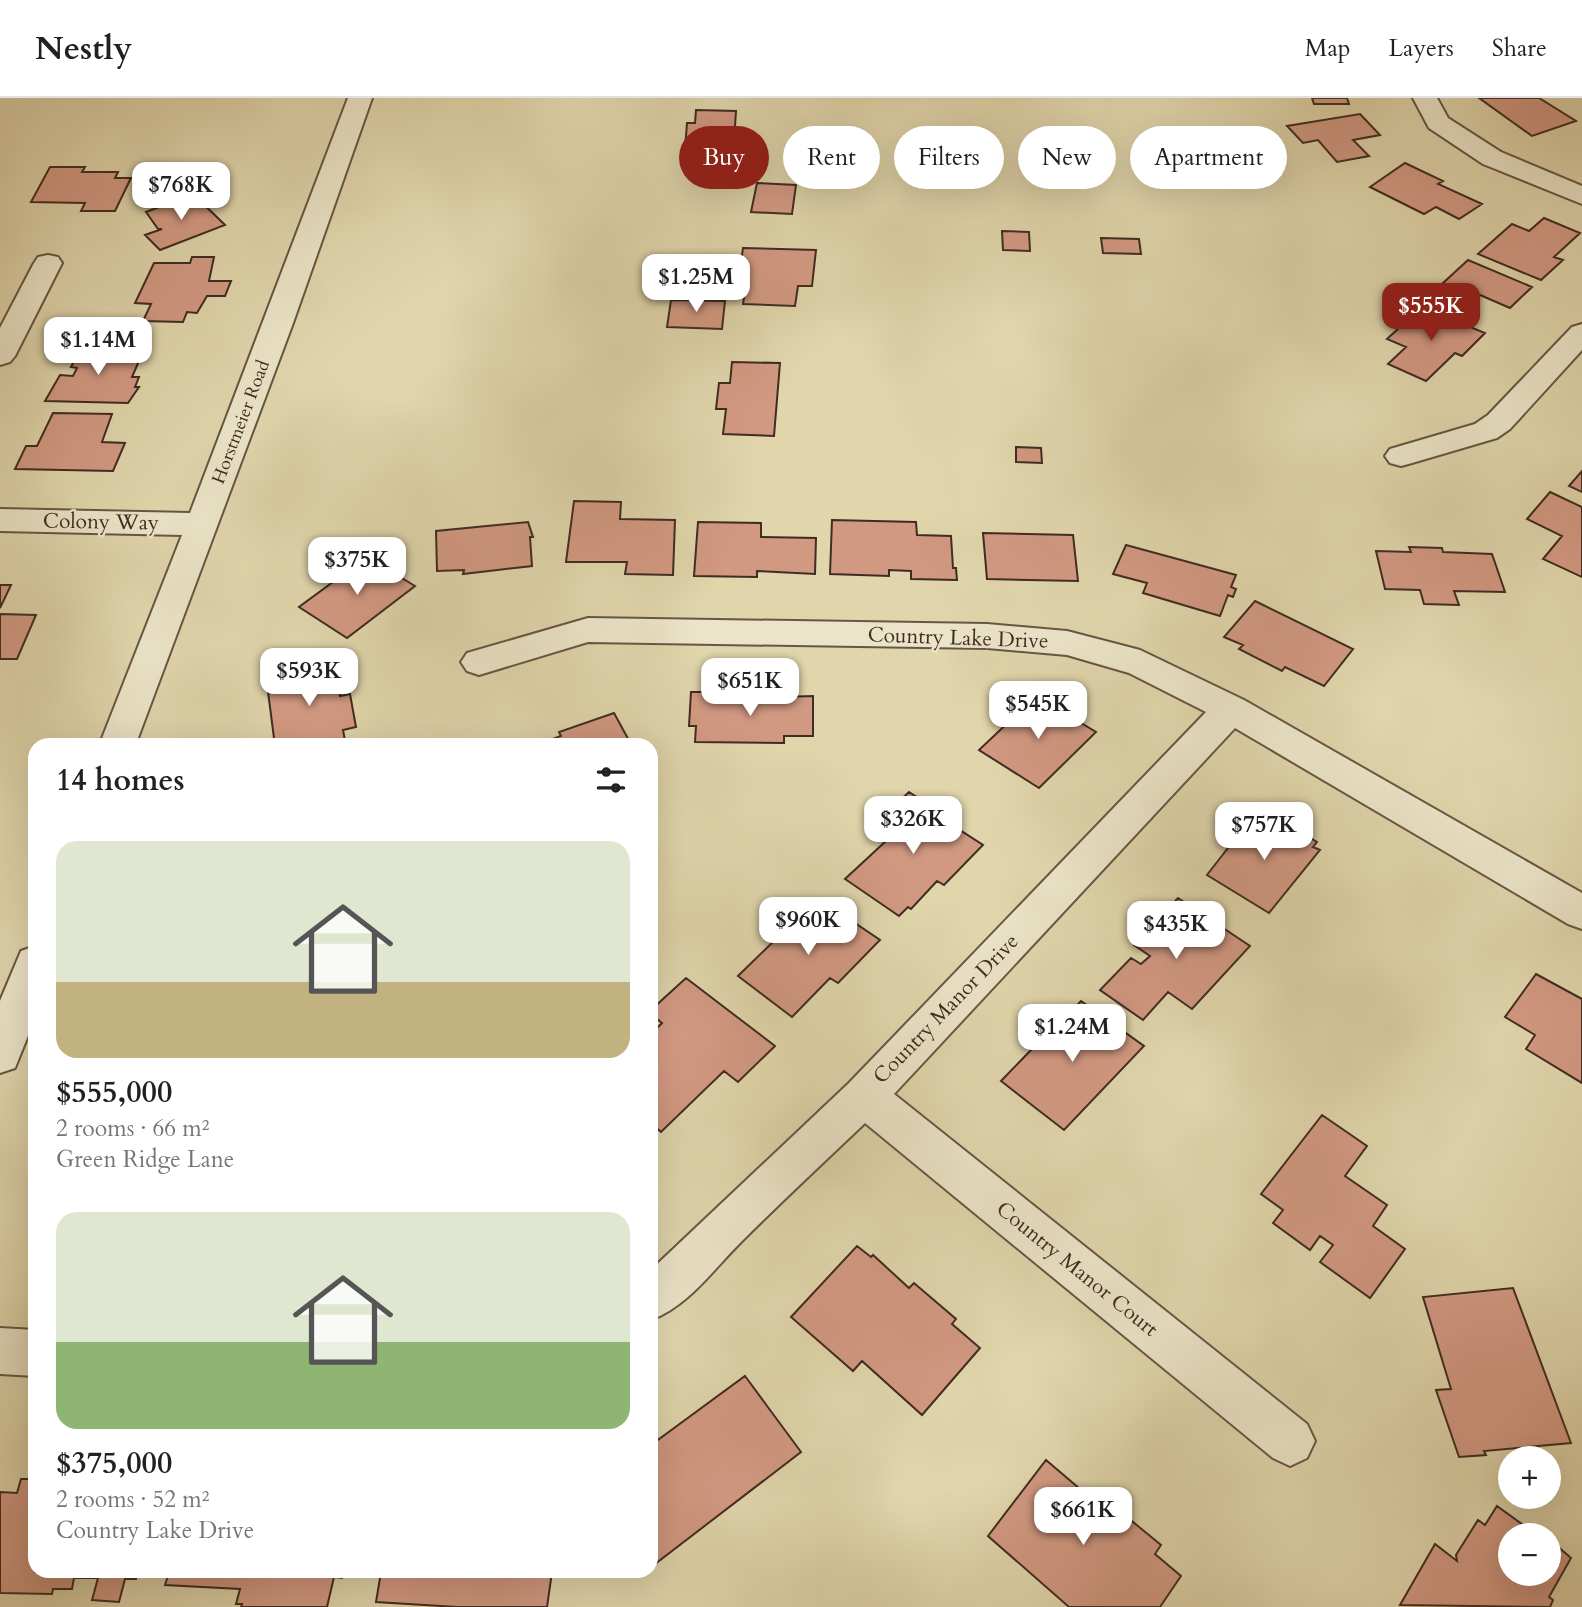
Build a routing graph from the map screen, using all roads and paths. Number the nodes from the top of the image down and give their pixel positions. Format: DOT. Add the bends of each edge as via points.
graph roads {
  1 [pos="360,98"];
  2 [pos="1425,98"];
  3 [pos="1582,196"];
  4 [pos="48,263"];
  5 [pos="1582,333"];
  6 [pos="0,356"];
  7 [pos="1401,456"];
  8 [pos="0,520"];
  9 [pos="201,524"];
  10 [pos="479,662"];
  11 [pos="1231,709"];
  12 [pos="120,738"];
  13 [pos="1582,913"];
  14 [pos="28,981"];
  15 [pos="0,1055"];
  16 [pos="864,1096"];
  17 [pos="658,1293"];
  18 [pos="0,1350"];
  19 [pos="28,1352"];
  20 [pos="1290,1441"];
  1 -- 9 [label="street, Horstmeier Road"];
  2 -- 3 [label="street" via="1438,123 1492,158"];
  4 -- 6 [label="street"];
  5 -- 7 [label="street" via="1486,431"];
  8 -- 9 [label="street, Colony Way"];
  9 -- 12 [label="street, Horstmeier Road"];
  10 -- 11 [label="street, Country Lake Drive" via="588,630 987,636 1068,643 1140,663"];
  11 -- 13 [label="street, Country Lake Drive"];
  11 -- 16 [label="street, Country Manor Drive"];
  14 -- 15 [label="street"];
  16 -- 17 [label="street, Country Manor Drive"];
  16 -- 20 [label="street, Country Manor Court"];
  18 -- 19 [label="street"];
}
